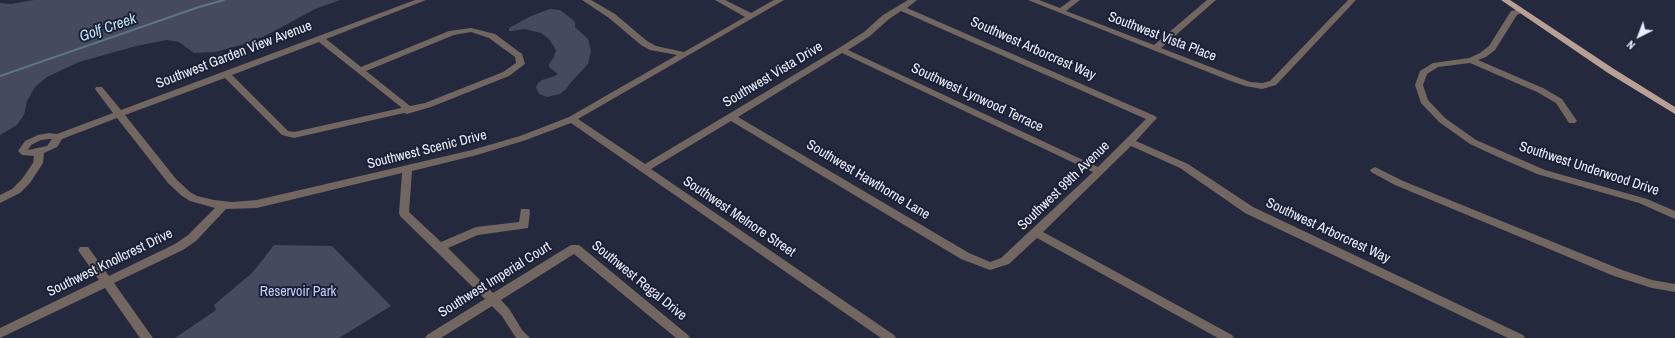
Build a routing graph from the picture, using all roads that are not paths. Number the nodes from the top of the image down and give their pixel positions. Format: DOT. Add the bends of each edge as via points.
graph roads {
  1 [pos="422,0"];
  2 [pos="586,0"];
  3 [pos="719,0"];
  4 [pos="780,0"];
  5 [pos="913,0"];
  6 [pos="1032,0"];
  7 [pos="1076,0"];
  8 [pos="1212,0"];
  9 [pos="1352,0"];
  10 [pos="1505,0"];
  11 [pos="901,8"];
  12 [pos="1061,11"];
  13 [pos="1521,11"];
  14 [pos="750,16"];
  15 [pos="320,38"];
  16 [pos="1156,48"];
  17 [pos="842,50"];
  18 [pos="683,54"];
  19 [pos="1471,60"];
  20 [pos="361,70"];
  21 [pos="225,73"];
  22 [pos="99,89"];
  23 [pos="407,111"];
  24 [pos="1675,111"];
  25 [pos="119,114"];
  26 [pos="732,117"];
  27 [pos="1152,118"];
  28 [pos="572,119"];
  29 [pos="1572,121"];
  30 [pos="56,138"];
  31 [pos="1130,142"];
  32 [pos="39,152"];
  33 [pos="644,169"];
  34 [pos="407,170"];
  35 [pos="1375,170"];
  36 [pos="1100,172"];
  37 [pos="0,200"];
  38 [pos="224,205"];
  39 [pos="525,212"];
  40 [pos="1675,215"];
  41 [pos="1036,233"];
  42 [pos="440,247"];
  43 [pos="574,248"];
  44 [pos="84,250"];
  45 [pos="990,266"];
  46 [pos="108,282"];
  47 [pos="1675,288"];
  48 [pos="492,299"];
  49 [pos="0,333"];
  50 [pos="147,338"];
  51 [pos="431,338"];
  52 [pos="524,338"];
  53 [pos="684,338"];
  54 [pos="890,338"];
  55 [pos="1228,338"];
  56 [pos="1519,338"];
  1 -- 15 [label="street, Southwest Garden View Avenue"];
  2 -- 18 [label="street" via="612,16 644,43 653,48"];
  3 -- 14 [label="street"];
  4 -- 14 [label="street, Southwest Scenic Drive"];
  5 -- 11 [label="street, Southwest Vista Drive"];
  6 -- 12 [label="street, Southwest Vista Place"];
  7 -- 12 [label="street"];
  8 -- 16 [label="street"];
  9 -- 16 [label="street, Southwest Vista Place" via="1279,78 1262,86 1231,78"];
  10 -- 13 [label="main road"];
  11 -- 17 [label="street, Southwest Vista Drive"];
  11 -- 27 [label="street, Southwest Arborcrest Way"];
  12 -- 16 [label="street, Southwest Vista Place"];
  13 -- 19 [label="street, Southwest Underwood Drive" via="1514,12 1492,48"];
  13 -- 24 [label="main road"];
  14 -- 18 [label="street, Southwest Scenic Drive"];
  15 -- 20 [label="street"];
  15 -- 21 [label="street, Southwest Garden View Avenue"];
  17 -- 26 [label="street, Southwest Vista Drive"];
  17 -- 36 [label="street, Southwest Lynwood Terrace"];
  18 -- 28 [label="street, Southwest Scenic Drive"];
  19 -- 29 [label="street" via="1559,101"];
  19 -- 40 [label="street, Southwest Underwood Drive" via="1436,65 1423,73 1419,85 1424,101 1442,120 1473,142 1534,169 1643,201"];
  20 -- 23 [label="street" via="405,106"];
  20 -- 23 [label="street" via="452,33 471,30 492,36 519,56 521,64 506,74"];
  21 -- 23 [label="street" via="288,134 301,135"];
  21 -- 25 [label="street, Southwest Garden View Avenue"];
  22 -- 25 [label="street, Southwest Scenic Drive"];
  25 -- 30 [label="street, Southwest Garden View Avenue"];
  25 -- 38 [label="street, Southwest Scenic Drive" via="172,181 186,194 194,199"];
  26 -- 33 [label="street, Southwest Vista Drive"];
  26 -- 45 [label="street, Southwest Hawthorne Lane" via="965,256"];
  27 -- 31 [label="street, Southwest 99th Avenue"];
  28 -- 33 [label="street, Southwest Melnore Street"];
  28 -- 34 [label="street, Southwest Scenic Drive" via="474,154"];
  30 -- 32 [label="street, Southwest Garden View Avenue" via="54,145"];
  30 -- 32 [label="street, Southwest Garden View Avenue" via="38,138 23,148 25,153"];
  31 -- 36 [label="street, Southwest 99th Avenue"];
  31 -- 56 [label="street, Southwest Arborcrest Way" via="1184,166 1249,210"];
  32 -- 37 [label="street" via="38,163 26,181 16,191"];
  33 -- 54 [label="street, Southwest Melnore Street"];
  34 -- 38 [label="street, Southwest Scenic Drive" via="270,202"];
  34 -- 42 [label="street" via="404,213"];
  35 -- 47 [label="street" via="1399,183 1618,272 1652,284"];
  36 -- 41 [label="street, Southwest 99th Avenue"];
  38 -- 46 [label="street, Southwest Knollcrest Drive" via="192,238 179,247"];
  39 -- 42 [label="street" via="524,225 476,231"];
  41 -- 45 [label="street, Southwest 99th Avenue" via="1005,261"];
  41 -- 55 [label="street"];
  42 -- 48 [label="street"];
  43 -- 48 [label="street, Southwest Imperial Court"];
  43 -- 53 [label="street, Southwest Regal Drive"];
  44 -- 46 [label="street"];
  46 -- 49 [label="street, Southwest Knollcrest Drive"];
  46 -- 50 [label="street"];
  48 -- 51 [label="street, Southwest Imperial Court"];
  48 -- 52 [label="street"];
}
